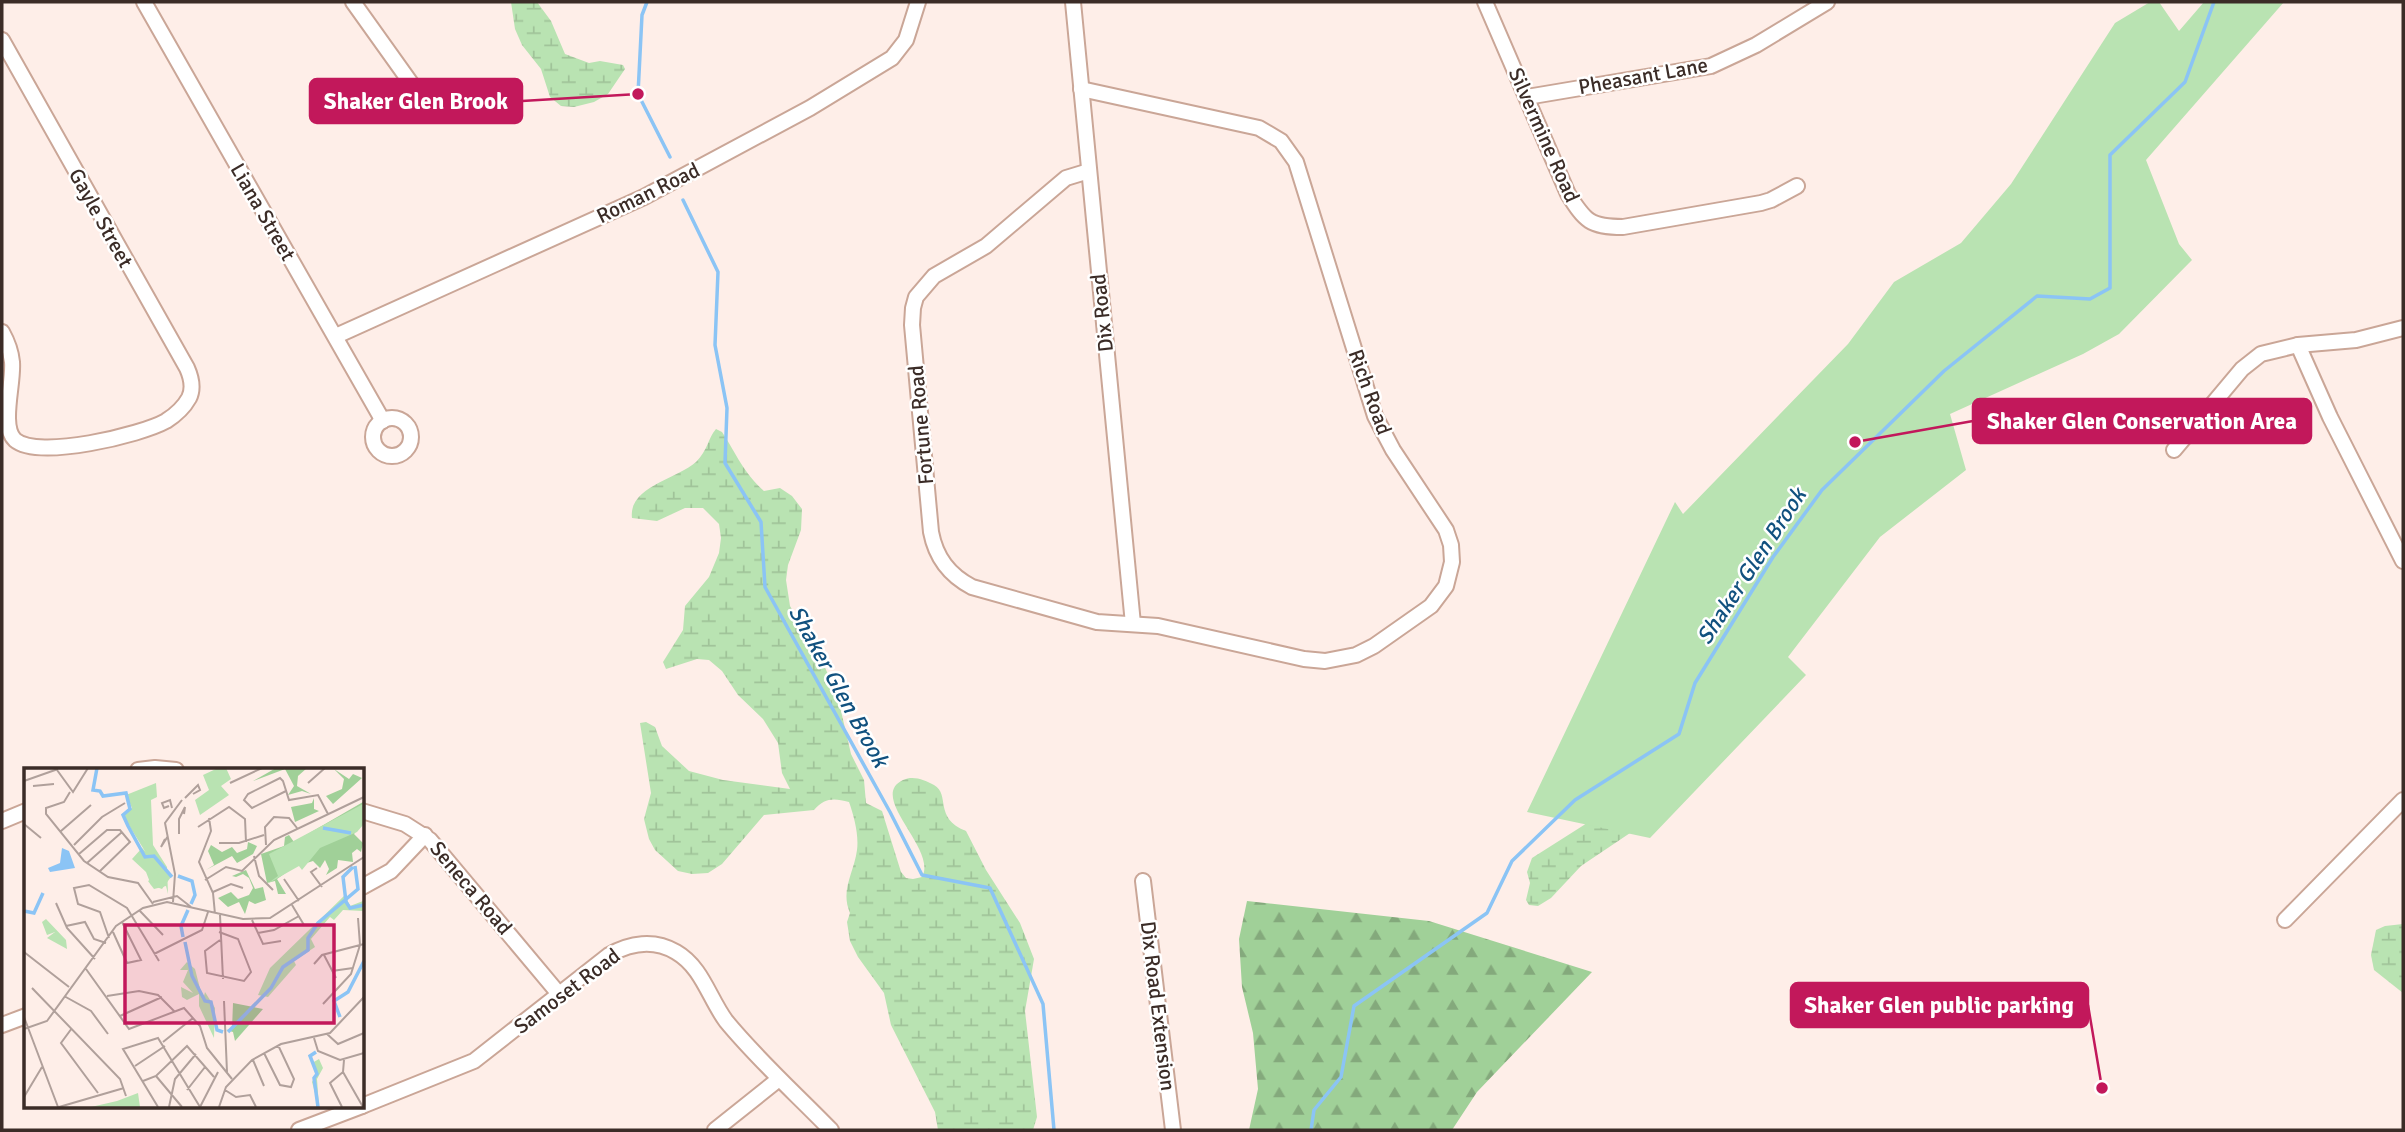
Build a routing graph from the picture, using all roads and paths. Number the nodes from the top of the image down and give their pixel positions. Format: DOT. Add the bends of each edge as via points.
graph roads {
  1 [pos="144,2"];
  2 [pos="353,2"];
  3 [pos="918,2"];
  4 [pos="1073,2"];
  5 [pos="1485,2"];
  6 [pos="1827,2"];
  7 [pos="2,40"];
  8 [pos="1082,89"];
  9 [pos="1527,97"];
  10 [pos="433,114"];
  11 [pos="1088,171"];
  12 [pos="1797,186"];
  13 [pos="2403,328"];
  14 [pos="2,332"];
  15 [pos="336,336"];
  16 [pos="2298,345"];
  17 [pos="383,421"];
  18 [pos="2175,450"];
  19 [pos="2397,535"];
  20 [pos="2403,561"];
  21 [pos="1133,624"];
  22 [pos="2403,800"];
  23 [pos="24,812"];
  24 [pos="364,812"];
  25 [pos="2,821"];
  26 [pos="425,835"];
  27 [pos="1143,881"];
  28 [pos="364,886"];
  29 [pos="2285,920"];
  30 [pos="559,994"];
  31 [pos="24,1017"];
  32 [pos="2,1025"];
  33 [pos="779,1079"];
  34 [pos="364,1105"];
  35 [pos="357,1108"];
  36 [pos="299,1130"];
  37 [pos="715,1130"];
  38 [pos="831,1130"];
  39 [pos="1173,1130"];
  1 -- 15 [label="street, Liana Street"];
  2 -- 10 [label="street"];
  3 -- 15 [label="street, Roman Road" via="897,53 830,97 665,187"];
  4 -- 8 [label="street, Dix Road"];
  5 -- 9 [label="street, Silvermine Road"];
  6 -- 9 [label="street, Pheasant Lane" via="1711,66"];
  7 -- 14 [label="street, Gayle Street" via="187,368 189,398 167,420 120,437 73,446 22,444 8,430 12,362"];
  8 -- 11 [label="street, Dix Road"];
  8 -- 21 [label="street, Rich Road" via="1251,126 1287,148 1299,170 1375,416 1446,530 1452,554 1449,578 1431,606 1374,646 1346,658 1315,661"];
  9 -- 12 [label="street, Silvermine Road" via="1568,194 1587,220 1599,226 1623,227 1761,203"];
  11 -- 21 [label="street, Dix Road"];
  11 -- 21 [label="street, Fortune Road" via="1066,178 994,240 934,276 916,297 912,325 931,532 941,561 972,587 1097,622"];
  13 -- 16 [label="street" via="2356,340"];
  15 -- 17 [label="street, Liana Street"];
  16 -- 18 [label="street" via="2250,360"];
  16 -- 19 [label="street" via="2330,416"];
  19 -- 20 [label="street"];
  22 -- 29 [label="street"];
  23 -- 25 [label="street"];
  24 -- 26 [label="street, Seneca Road"];
  26 -- 28 [label="street" via="391,871"];
  26 -- 30 [label="street, Seneca Road"];
  27 -- 39 [label="street, Dix Road Extension"];
  30 -- 33 [label="street, Samoset Road" via="621,949 639,944 665,947 692,965 725,1019"];
  30 -- 34 [label="street, Samoset Road" via="474,1061"];
  31 -- 32 [label="street"];
  33 -- 37 [label="street"];
  33 -- 38 [label="street, Samoset Road"];
  35 -- 36 [label="street, Samoset Road"];
}
